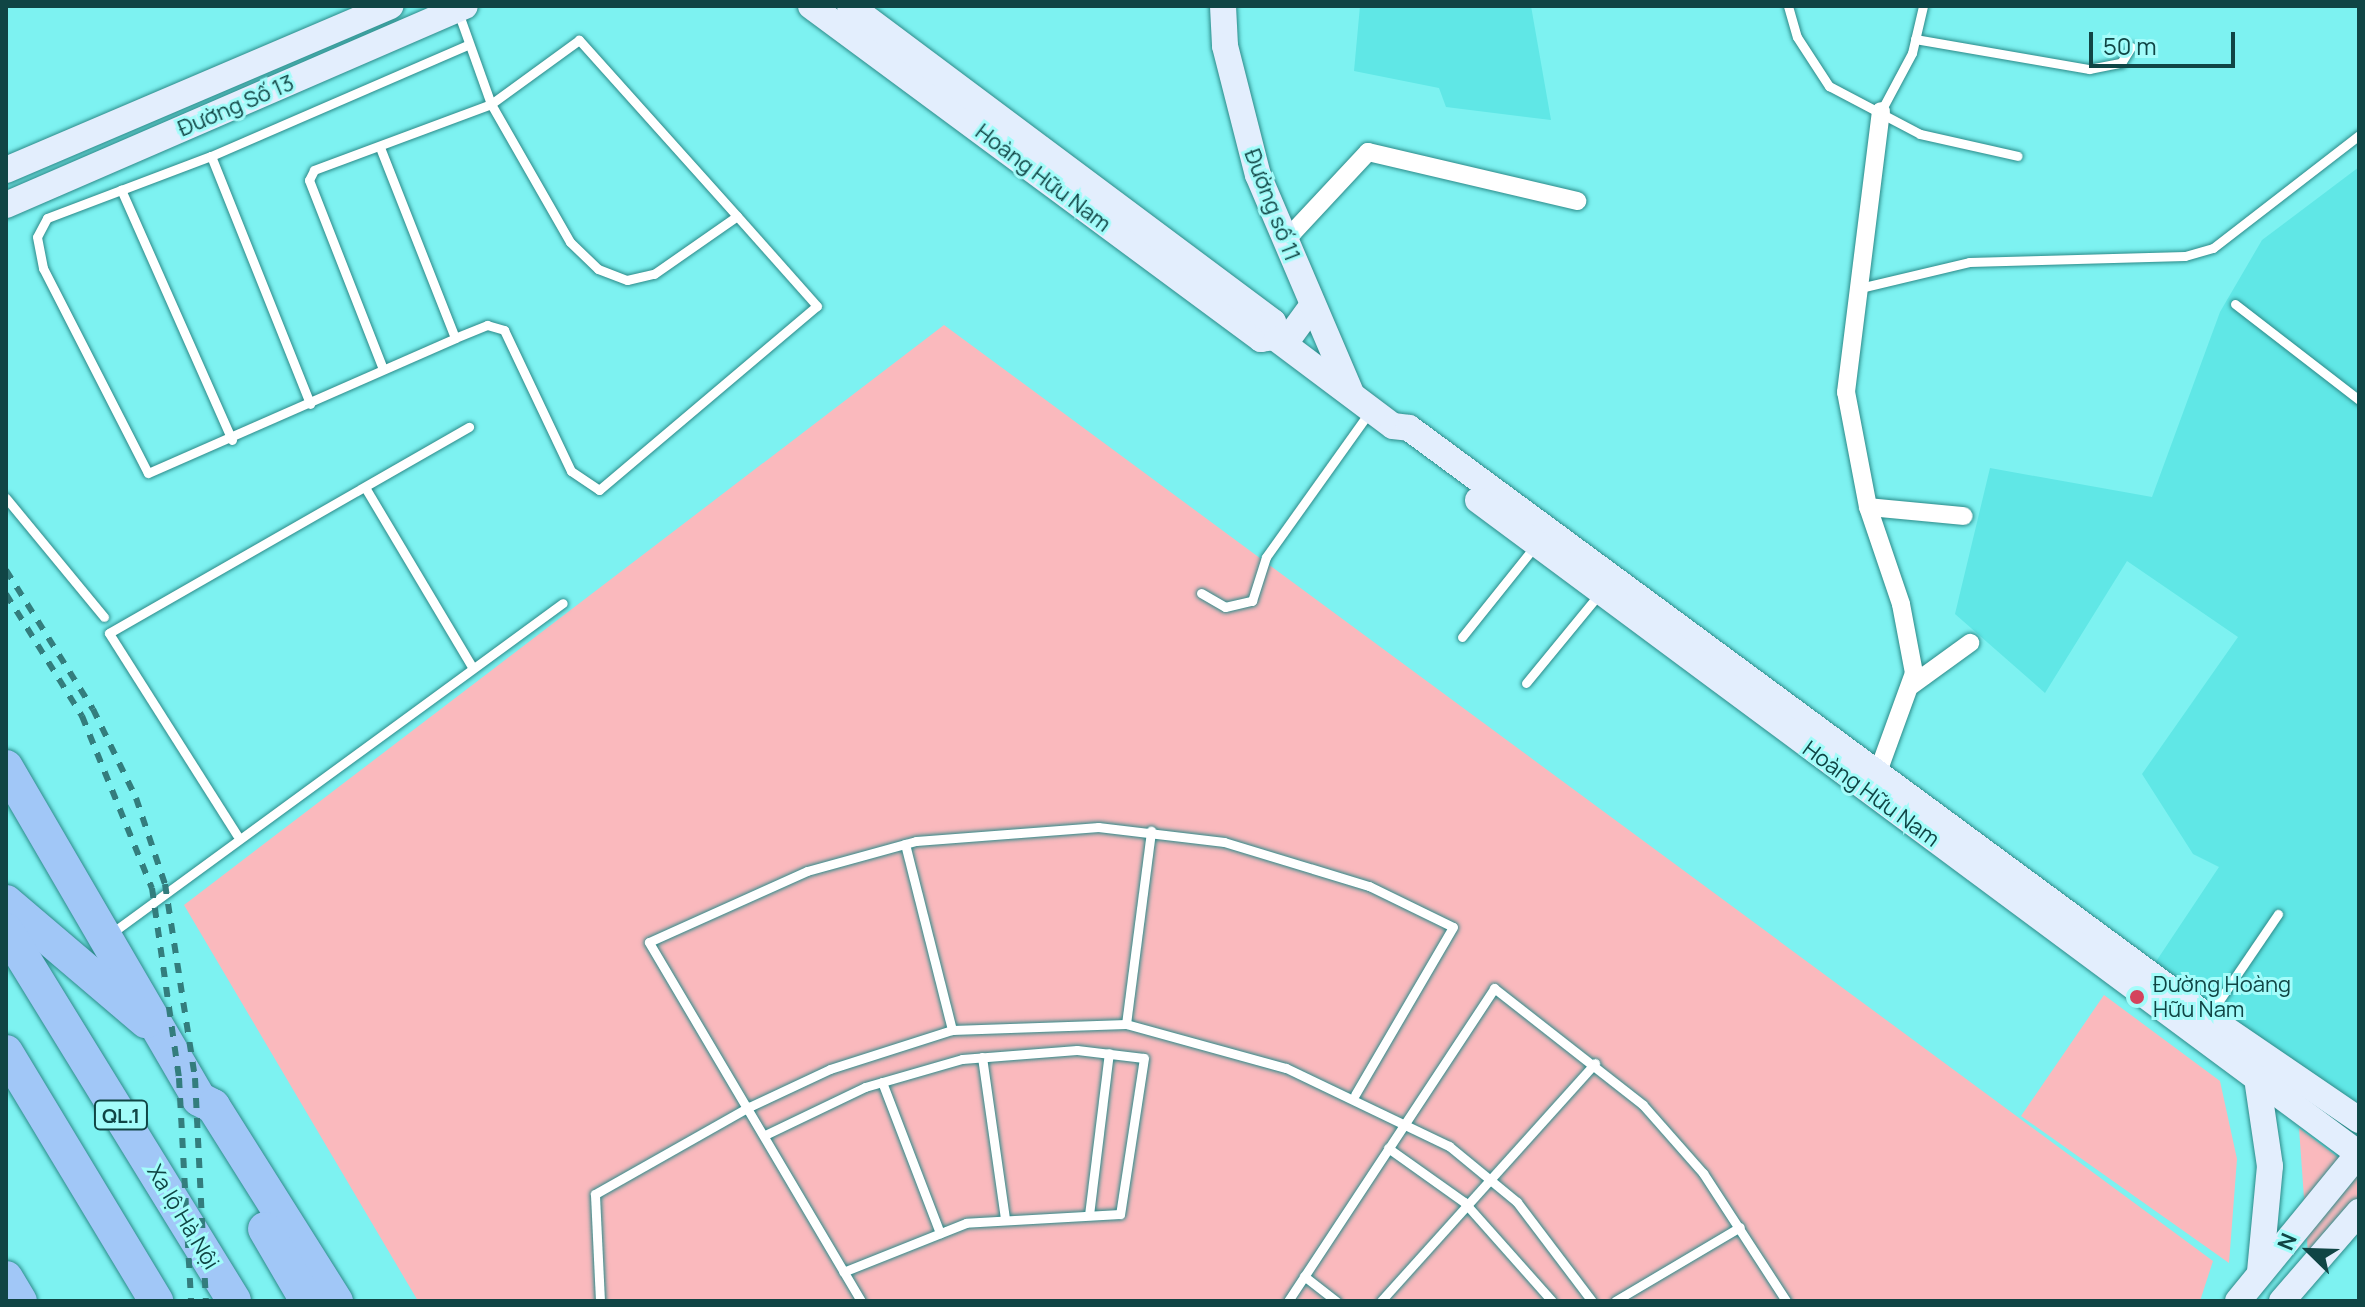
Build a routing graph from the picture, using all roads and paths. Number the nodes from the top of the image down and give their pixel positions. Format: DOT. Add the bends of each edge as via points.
graph roads {
  1 [pos="811,6"];
  2 [pos="850,6"];
  3 [pos="1223,6"];
  4 [pos="1788,6"];
  5 [pos="1923,6"];
  6 [pos="378,8"];
  7 [pos="462,8"];
  8 [pos="1915,39"];
  9 [pos="467,45"];
  10 [pos="2131,47"];
  11 [pos="491,104"];
  12 [pos="1881,111"];
  13 [pos="2359,135"];
  14 [pos="72,142"];
  15 [pos="381,150"];
  16 [pos="211,156"];
  17 [pos="2018,156"];
  18 [pos="6,170"];
  19 [pos="85,171"];
  20 [pos="121,190"];
  21 [pos="1577,201"];
  22 [pos="6,205"];
  23 [pos="737,216"];
  24 [pos="1284,242"];
  25 [pos="1860,288"];
  26 [pos="2235,304"];
  27 [pos="1313,305"];
  28 [pos="455,338"];
  29 [pos="1277,339"];
  30 [pos="383,369"];
  31 [pos="2359,400"];
  32 [pos="1361,402"];
  33 [pos="310,404"];
  34 [pos="1393,426"];
  35 [pos="469,427"];
  36 [pos="232,440"];
  37 [pos="366,489"];
  38 [pos="6,498"];
  39 [pos="1868,507"];
  40 [pos="1964,516"];
  41 [pos="1536,544"];
  42 [pos="1201,593"];
  43 [pos="1600,593"];
  44 [pos="563,603"];
  45 [pos="104,617"];
  46 [pos="1462,637"];
  47 [pos="1970,643"];
  48 [pos="472,667"];
  49 [pos="1526,683"];
  50 [pos="1912,685"];
  51 [pos="9,776"];
  52 [pos="1872,781"];
  53 [pos="1151,831"];
  54 [pos="237,835"];
  55 [pos="905,844"];
  56 [pos="6,902"];
  57 [pos="2278,914"];
  58 [pos="6,930"];
  59 [pos="107,937"];
  60 [pos="2208,1017"];
  61 [pos="1126,1024"];
  62 [pos="952,1030"];
  63 [pos="165,1037"];
  64 [pos="6,1052"];
  65 [pos="1109,1053"];
  66 [pos="982,1057"];
  67 [pos="1595,1063"];
  68 [pos="882,1082"];
  69 [pos="2258,1085"];
  70 [pos="1355,1095"];
  71 [pos="199,1099"];
  72 [pos="749,1107"];
  73 [pos="2359,1120"];
  74 [pos="1405,1121"];
  75 [pos="765,1135"];
  76 [pos="1388,1148"];
  77 [pos="2359,1153"];
  78 [pos="1489,1173"];
  79 [pos="1464,1202"];
  80 [pos="2359,1212"];
  81 [pos="1089,1215"];
  82 [pos="1005,1218"];
  83 [pos="1740,1227"];
  84 [pos="940,1233"];
  85 [pos="2359,1236"];
  86 [pos="2310,1266"];
  87 [pos="843,1272"];
  88 [pos="2260,1272"];
  89 [pos="1304,1276"];
  90 [pos="6,1278"];
  91 [pos="20,1301"];
  92 [pos="156,1301"];
  93 [pos="234,1301"];
  94 [pos="307,1301"];
  95 [pos="336,1301"];
  96 [pos="600,1301"];
  97 [pos="861,1301"];
  98 [pos="1288,1301"];
  99 [pos="1336,1301"];
  100 [pos="1381,1301"];
  101 [pos="1552,1301"];
  102 [pos="1592,1301"];
  103 [pos="1615,1301"];
  104 [pos="1786,1301"];
  105 [pos="2238,1301"];
  106 [pos="2282,1301"];
  1 -- 29 [label="main road, Hoàng Hữu Nam" via="1261,339"];
  2 -- 29 [label="main road, Hoàng Hữu Nam" via="1273,322"];
  3 -- 24 [label="main road, Đường số 11" via="1238,105"];
  4 -- 12 [label="lane" via="1797,37 1829,86"];
  5 -- 8 [label="lane"];
  6 -- 14 [label="main road, Đường Số 13"];
  7 -- 9 [label="lane"];
  7 -- 19 [label="main road, Đường Số 13"];
  8 -- 10 [label="lane" via="2089,69 2121,63"];
  8 -- 12 [label="lane"];
  9 -- 11 [label="lane"];
  9 -- 16 [label="lane"];
  11 -- 15 [label="lane"];
  11 -- 23 [label="lane" via="579,40"];
  11 -- 23 [label="lane" via="570,242 598,269 627,280 654,274"];
  12 -- 17 [label="lane" via="1920,134"];
  12 -- 25 [label="street"];
  13 -- 25 [label="lane" via="2213,248 2185,256 1969,262"];
  14 -- 18 [label="main road, Đường Số 13"];
  14 -- 19 [label="main road"];
  15 -- 28 [label="lane"];
  15 -- 30 [label="lane" via="314,170 309,180"];
  16 -- 20 [label="lane"];
  16 -- 33 [label="lane"];
  19 -- 22 [label="main road, Đường Số 13"];
  20 -- 36 [label="lane"];
  20 -- 36 [label="lane" via="47,218 37,237 43,268 148,473"];
  21 -- 24 [label="street" via="1368,152"];
  23 -- 28 [label="lane" via="817,306 599,490 571,471 504,330 487,325"];
  24 -- 27 [label="main road, Đường số 11"];
  25 -- 39 [label="street" via="1846,392"];
  26 -- 31 [label="lane"];
  27 -- 29 [label="main road" via="1301,328"];
  27 -- 32 [label="main road, Đường số 11"];
  28 -- 30 [label="lane"];
  29 -- 32 [label="main road, Hoàng Hữu Nam"];
  30 -- 33 [label="lane"];
  32 -- 34 [label="main road, Hoàng Hữu Nam"];
  32 -- 42 [label="lane" via="1266,557 1252,601 1225,607"];
  33 -- 36 [label="lane"];
  34 -- 41 [label="main road, Hoàng Hữu Nam" via="1399,442"];
  34 -- 52 [label="main road, Hoàng Hữu Nam" via="1409,428"];
  35 -- 37 [label="lane"];
  37 -- 48 [label="lane"];
  37 -- 54 [label="lane" via="109,633"];
  38 -- 45 [label="lane"];
  39 -- 40 [label="street"];
  39 -- 50 [label="street" via="1901,604"];
  41 -- 43 [label="main road, Hoàng Hữu Nam"];
  41 -- 46 [label="lane"];
  43 -- 49 [label="lane"];
  43 -- 52 [label="main road, Hoàng Hữu Nam"];
  44 -- 48 [label="lane"];
  47 -- 50 [label="street"];
  48 -- 54 [label="lane"];
  50 -- 52 [label="street"];
  51 -- 59 [label="highway"];
  52 -- 60 [label="main road, Hoàng Hữu Nam"];
  52 -- 69 [label="main road, Hoàng Hữu Nam"];
  53 -- 55 [label="lane" via="1017,830"];
  53 -- 61 [label="lane"];
  53 -- 70 [label="lane" via="1304,862 1453,927"];
  54 -- 59 [label="lane"];
  55 -- 62 [label="lane"];
  55 -- 72 [label="lane" via="807,871 649,942"];
  56 -- 63 [label="highway"];
  57 -- 60 [label="lane"];
  58 -- 93 [label="highway, Xa lộ Hà Nội / QL.1"];
  59 -- 63 [label="highway"];
  60 -- 73 [label="main road, Hoàng Hữu Nam"];
  61 -- 62 [label="lane"];
  61 -- 70 [label="lane" via="1204,1042"];
  62 -- 72 [label="lane" via="830,1069"];
  63 -- 71 [label="highway"];
  64 -- 92 [label="highway"];
  65 -- 66 [label="lane"];
  65 -- 81 [label="lane"];
  65 -- 81 [label="lane" via="1144,1058 1120,1214"];
  66 -- 68 [label="lane"];
  66 -- 82 [label="lane"];
  67 -- 74 [label="lane" via="1494,988"];
  67 -- 78 [label="lane"];
  67 -- 83 [label="lane" via="1693,1162"];
  68 -- 75 [label="lane"];
  68 -- 84 [label="lane"];
  69 -- 77 [label="main road, Hoàng Hữu Nam"];
  69 -- 88 [label="main road" via="2270,1166"];
  70 -- 74 [label="lane"];
  71 -- 94 [label="highway" via="196,1117"];
  71 -- 95 [label="highway" via="213,1106"];
  72 -- 75 [label="lane"];
  72 -- 96 [label="lane" via="595,1194"];
  74 -- 76 [label="lane"];
  74 -- 78 [label="lane"];
  75 -- 87 [label="lane"];
  76 -- 79 [label="lane"];
  76 -- 89 [label="lane"];
  77 -- 88 [label="main road"];
  78 -- 79 [label="lane"];
  78 -- 102 [label="lane" via="1546,1234"];
  79 -- 100 [label="lane"];
  79 -- 101 [label="lane"];
  80 -- 86 [label="main road"];
  81 -- 82 [label="lane"];
  82 -- 84 [label="lane"];
  83 -- 103 [label="lane"];
  83 -- 104 [label="lane"];
  84 -- 87 [label="lane"];
  85 -- 86 [label="main road"];
  86 -- 106 [label="main road"];
  87 -- 97 [label="lane"];
  88 -- 105 [label="main road"];
  89 -- 98 [label="lane"];
  89 -- 99 [label="lane"];
  90 -- 91 [label="highway"];
}
